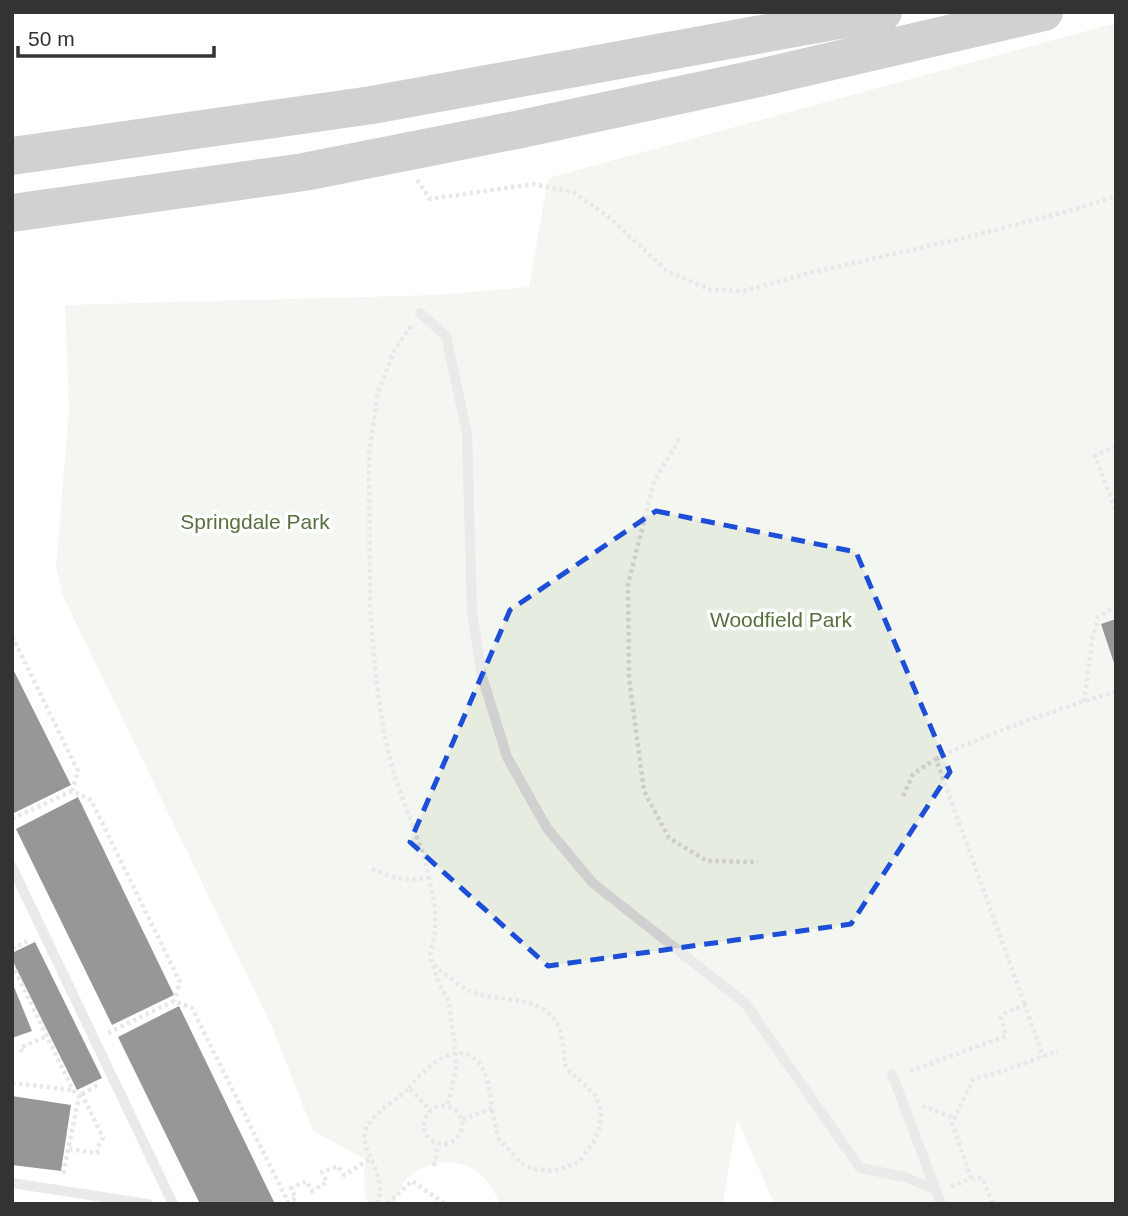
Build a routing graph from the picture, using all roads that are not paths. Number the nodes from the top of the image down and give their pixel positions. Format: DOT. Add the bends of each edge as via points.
graph roads {
  1 [pos="883,12"];
  2 [pos="1044,12"];
  3 [pos="12,156"];
  4 [pos="12,213"];
  5 [pos="420,313"];
  6 [pos="12,867"];
  7 [pos="892,1074"];
  8 [pos="12,1183"];
  9 [pos="936,1189"];
  10 [pos="148,1204"];
  11 [pos="173,1204"];
  12 [pos="941,1204"];
  1 -- 3 [label="highway" via="372,105"];
  2 -- 4 [label="highway" via="736,83 304,172"];
  5 -- 9 [label="lane" via="446,336 467,433 472,612 482,676 507,757 547,828 592,882 745,1003 860,1168"];
  6 -- 11 [label="lane"];
  7 -- 9 [label="lane"];
  8 -- 10 [label="lane"];
  9 -- 12 [label="lane"];
}
